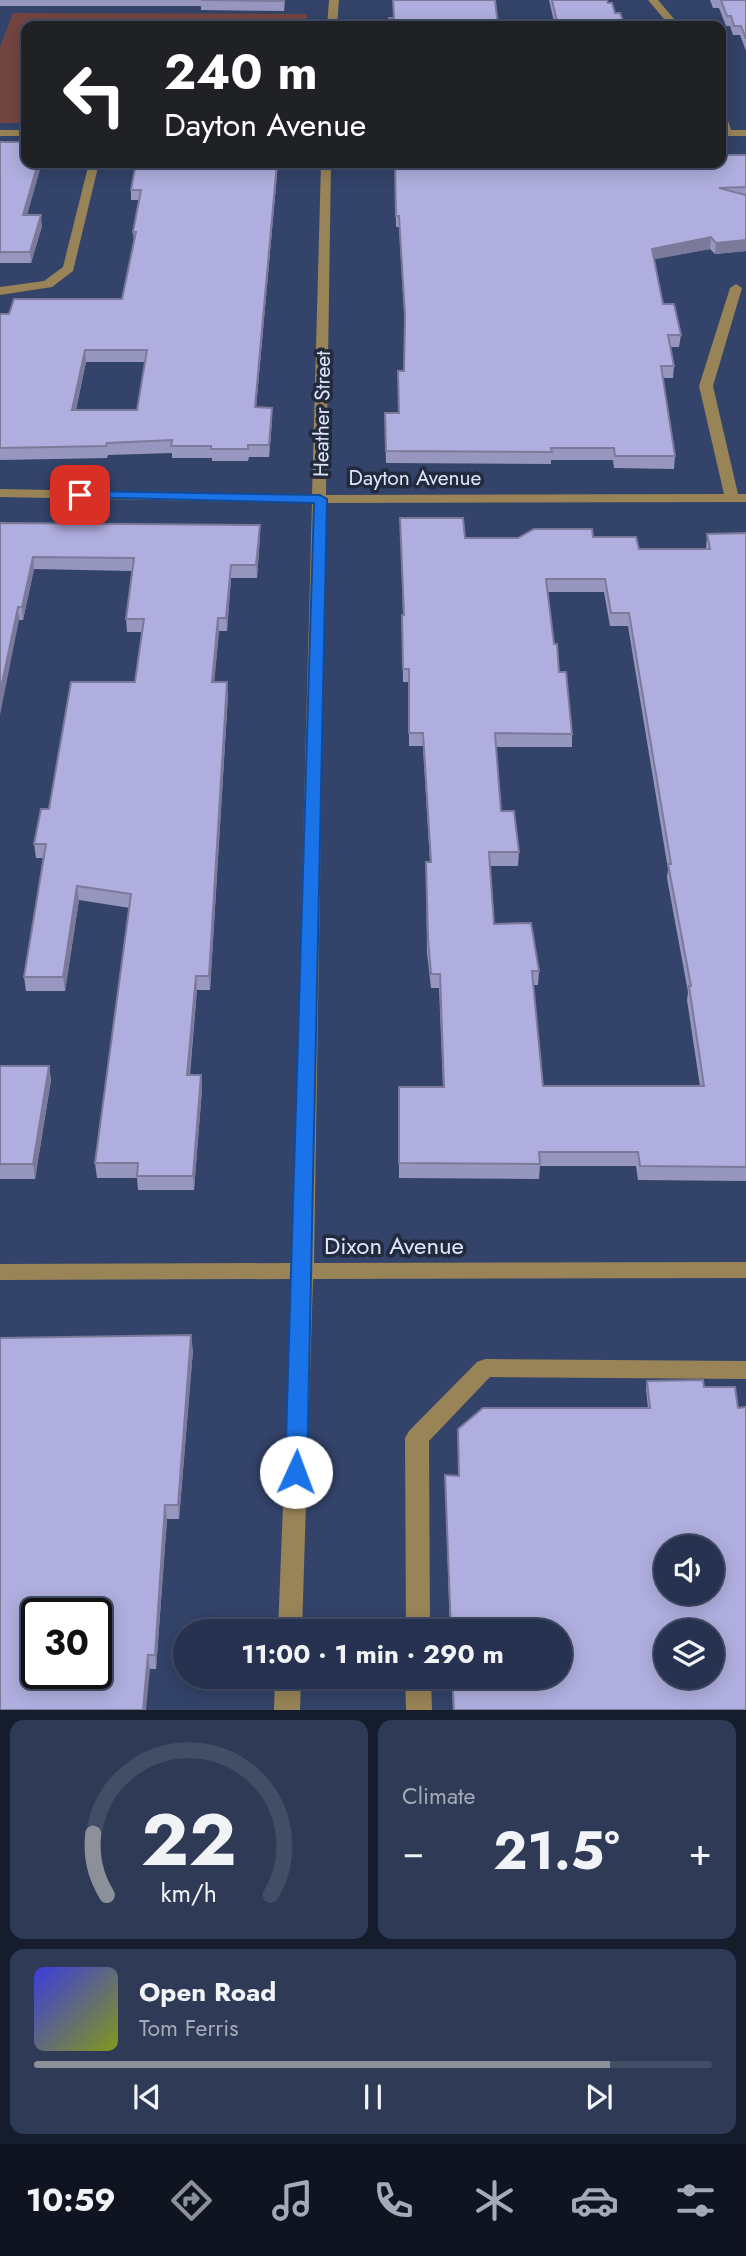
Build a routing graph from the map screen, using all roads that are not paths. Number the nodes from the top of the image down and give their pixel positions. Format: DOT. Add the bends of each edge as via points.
graph roads {
  1 [pos="334,0"];
  2 [pos="653,0"];
  3 [pos="332,21"];
  4 [pos="671,21"];
  5 [pos="0,133"];
  6 [pos="21,133"];
  7 [pos="726,133"];
  8 [pos="746,133"];
  9 [pos="93,168"];
  10 [pos="326,168"];
  11 [pos="736,288"];
  12 [pos="0,291"];
  13 [pos="0,493"];
  14 [pos="739,498"];
  15 [pos="320,499"];
  16 [pos="746,1270"];
  17 [pos="302,1271"];
  18 [pos="0,1272"];
  19 [pos="746,1370"];
  20 [pos="290,1619"];
  21 [pos="418,1619"];
  22 [pos="288,1689"];
  23 [pos="418,1689"];
  24 [pos="287,1710"];
  25 [pos="419,1710"];
  1 -- 3 [label="street"];
  2 -- 4 [label="street"];
  5 -- 6 [label="street"];
  7 -- 8 [label="street"];
  9 -- 12 [label="street" via="69,268 48,284"];
  10 -- 15 [label="street, Heather Street"];
  11 -- 14 [label="street" via="706,386"];
  13 -- 15 [label="street, Dayton Avenue"];
  14 -- 15 [label="street, Dayton Avenue"];
  15 -- 17 [label="street, Heather Street"];
  16 -- 17 [label="street, Dixon Avenue"];
  17 -- 18 [label="street, Dixon Avenue"];
  17 -- 20 [label="street, Heather Street"];
  19 -- 21 [label="street" via="485,1368 417,1438"];
  22 -- 24 [label="street"];
  23 -- 25 [label="street"];
}
